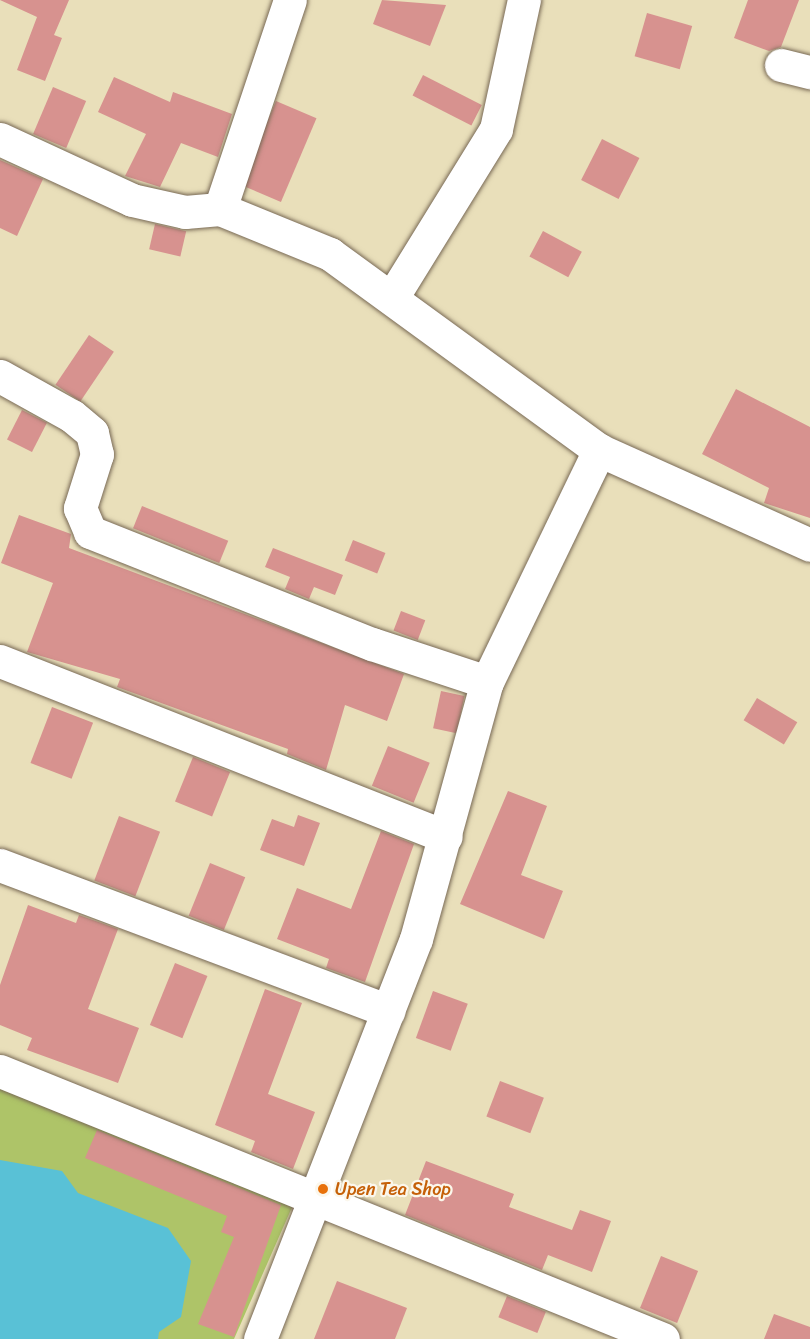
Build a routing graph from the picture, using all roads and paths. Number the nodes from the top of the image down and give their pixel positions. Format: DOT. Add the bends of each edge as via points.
graph roads {
  1 [pos="290,0"];
  2 [pos="524,0"];
  3 [pos="0,139"];
  4 [pos="220,209"];
  5 [pos="393,296"];
  6 [pos="0,376"];
  7 [pos="599,450"];
  8 [pos="810,545"];
  9 [pos="0,661"];
  10 [pos="487,682"];
  11 [pos="446,837"];
  12 [pos="0,865"];
  13 [pos="388,1011"];
  14 [pos="0,1071"];
  15 [pos="316,1195"];
  16 [pos="260,1339"];
  17 [pos="663,1339"];
  1 -- 4 [label="street"];
  2 -- 5 [label="street" via="496,129"];
  3 -- 4 [label="street" via="132,200 185,212"];
  4 -- 5 [label="street" via="330,254"];
  5 -- 7 [label="street"];
  6 -- 10 [label="street" via="72,416 92,433 97,454 80,508 90,532 372,644"];
  7 -- 8 [label="street"];
  7 -- 10 [label="street"];
  9 -- 11 [label="street"];
  10 -- 11 [label="street"];
  11 -- 13 [label="street"];
  12 -- 13 [label="street"];
  13 -- 15 [label="street"];
  14 -- 15 [label="street"];
  15 -- 16 [label="street"];
  15 -- 17 [label="street"];
}
